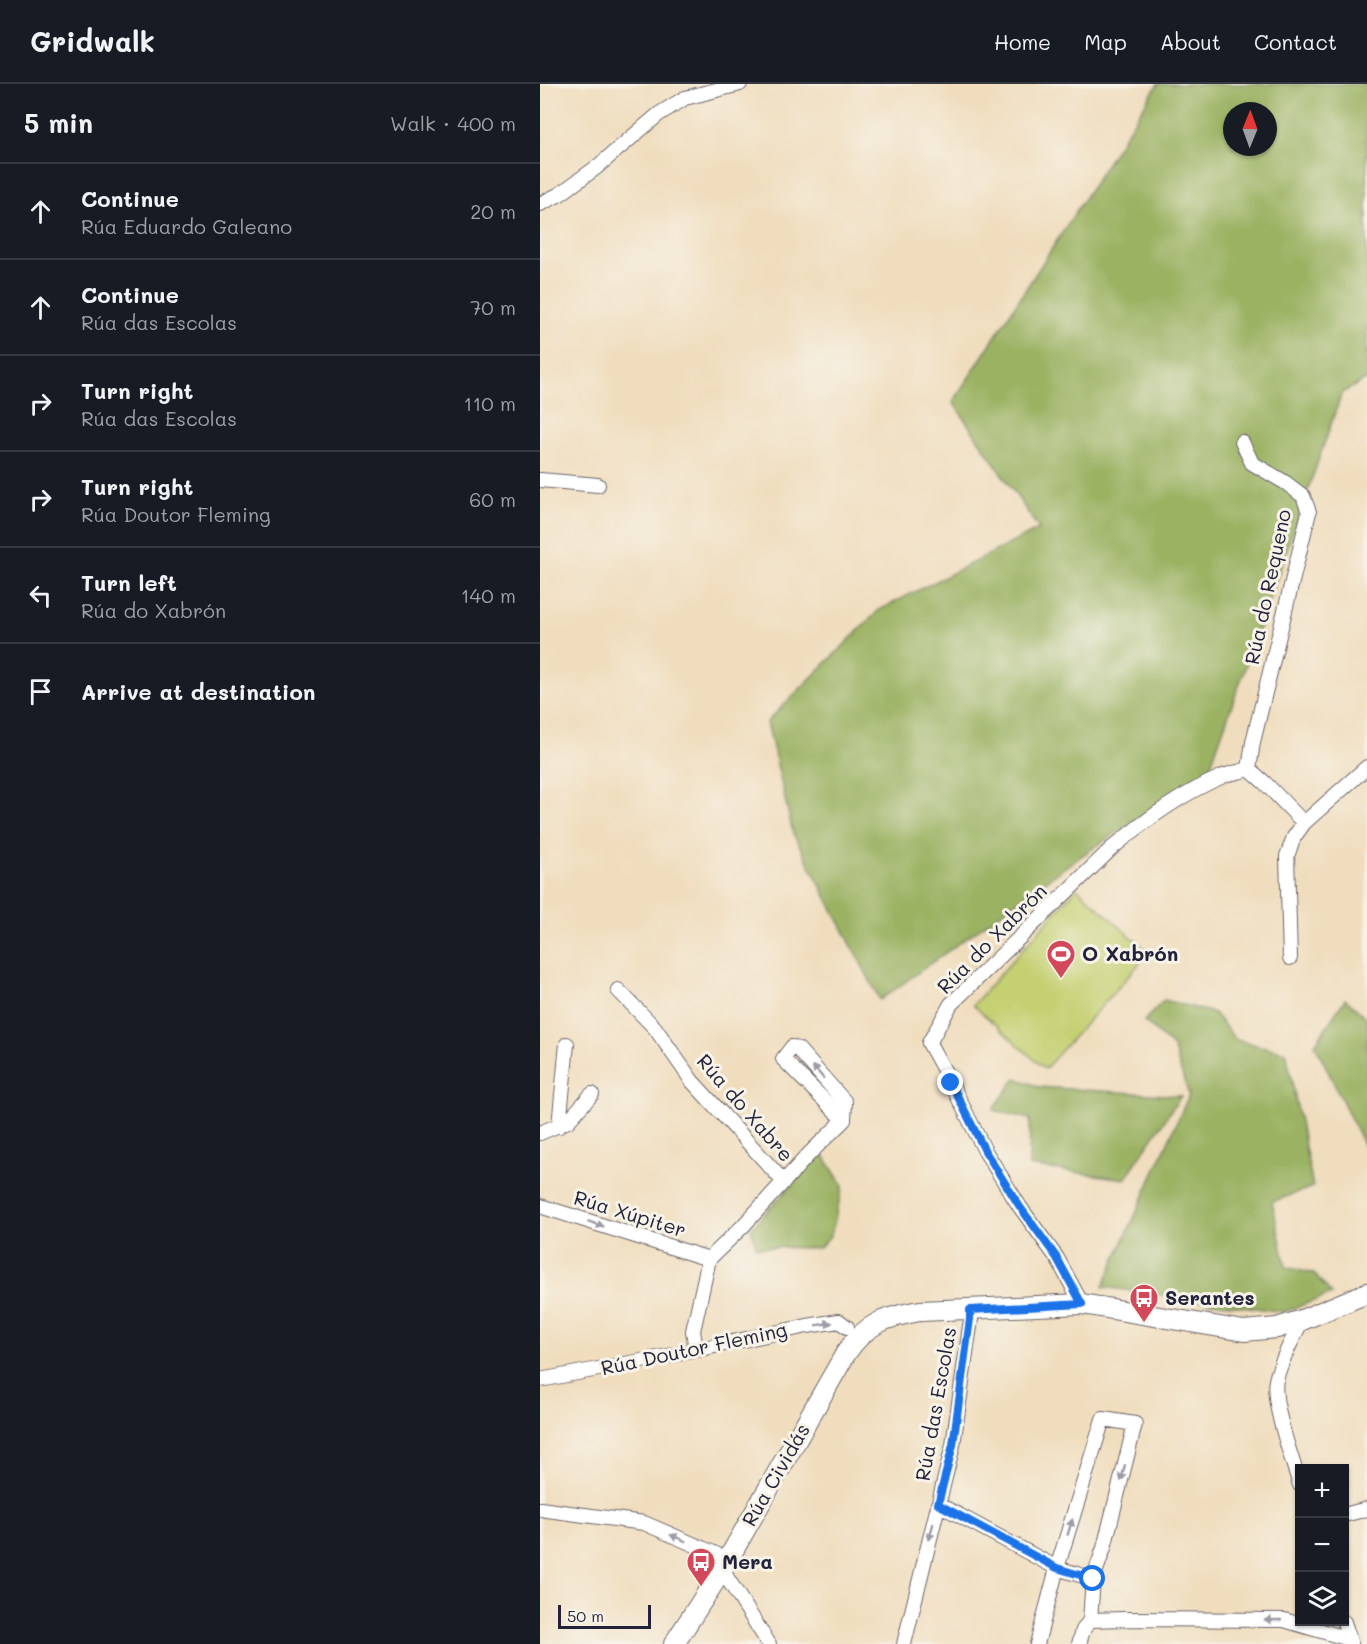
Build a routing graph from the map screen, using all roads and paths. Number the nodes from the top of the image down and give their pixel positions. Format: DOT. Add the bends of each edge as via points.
graph roads {
  1 [pos="740,84"];
  2 [pos="540,204"];
  3 [pos="1242,442"];
  4 [pos="540,480"];
  5 [pos="598,485"];
  6 [pos="1367,767"];
  7 [pos="1249,769"];
  8 [pos="1304,823"];
  9 [pos="1290,958"];
  10 [pos="618,990"];
  11 [pos="567,1044"];
  12 [pos="592,1094"];
  13 [pos="844,1120"];
  14 [pos="559,1126"];
  15 [pos="540,1133"];
  16 [pos="784,1182"];
  17 [pos="540,1206"];
  18 [pos="709,1259"];
  19 [pos="1367,1293"];
  20 [pos="1082,1304"];
  21 [pos="970,1310"];
  22 [pos="1302,1320"];
  23 [pos="858,1330"];
  24 [pos="696,1349"];
  25 [pos="540,1380"];
  26 [pos="1295,1471"];
  27 [pos="938,1504"];
  28 [pos="540,1509"];
  29 [pos="1367,1509"];
  30 [pos="1349,1514"];
  31 [pos="1057,1568"];
  32 [pos="722,1570"];
  33 [pos="1093,1579"];
  34 [pos="1090,1620"];
  35 [pos="1345,1626"];
  36 [pos="1350,1641"];
  37 [pos="674,1644"];
  38 [pos="769,1644"];
  39 [pos="904,1644"];
  40 [pos="1038,1644"];
  41 [pos="1080,1644"];
  1 -- 2 [label="street" via="685,98 597,167"];
  3 -- 7 [label="street, Rúa do Requeno" via="1252,463 1303,496 1309,512"];
  4 -- 5 [label="street"];
  6 -- 8 [label="street"];
  7 -- 8 [label="street"];
  7 -- 20 [label="street, Rúa do Xabrón" via="1184,796 1111,849 951,1004 929,1043 985,1151 1057,1258"];
  8 -- 9 [label="street" via="1287,856"];
  10 -- 16 [label="street, Rúa do Xabre" via="655,1028 692,1081"];
  11 -- 14 [label="street"];
  12 -- 14 [label="street"];
  13 -- 13 [label="street, one-way" via="845,1102 792,1047 783,1059"];
  13 -- 16 [label="street"];
  14 -- 15 [label="street"];
  16 -- 18 [label="street, Rúa do Xabre"];
  17 -- 18 [label="street, Rúa Xúpiter, one-way"];
  18 -- 24 [label="street" via="693,1331"];
  19 -- 22 [label="main road, Rúa Doutor Fleming"];
  20 -- 21 [label="main road, Rúa Doutor Fleming"];
  20 -- 22 [label="main road, Rúa Doutor Fleming" via="1244,1330 1277,1328"];
  21 -- 23 [label="main road, Rúa Doutor Fleming" via="920,1311"];
  21 -- 27 [label="street, Rúa das Escolas" via="953,1445"];
  22 -- 26 [label="street" via="1275,1383 1277,1408"];
  24 -- 23 [label="street, Rúa Doutor Fleming, one-way" via="839,1321"];
  23 -- 32 [label="main road, Rúa Cividás"];
  24 -- 25 [label="street, Rúa Doutor Fleming"];
  27 -- 31 [label="street, Rúa das Escolas"];
  27 -- 39 [label="street, Rúa das Escolas, one-way"];
  32 -- 28 [label="street, one-way" via="716,1554 644,1523"];
  29 -- 30 [label="street"];
  31 -- 33 [label="street, Rúa das Escolas"];
  31 -- 33 [label="street, one-way" via="1103,1419 1135,1424"];
  31 -- 40 [label="street"];
  32 -- 37 [label="main road, Rúa Cividás"];
  32 -- 38 [label="street"];
  33 -- 34 [label="street"];
  36 -- 34 [label="street, one-way" via="1284,1620"];
  34 -- 41 [label="street"];
  35 -- 36 [label="street"];
}
